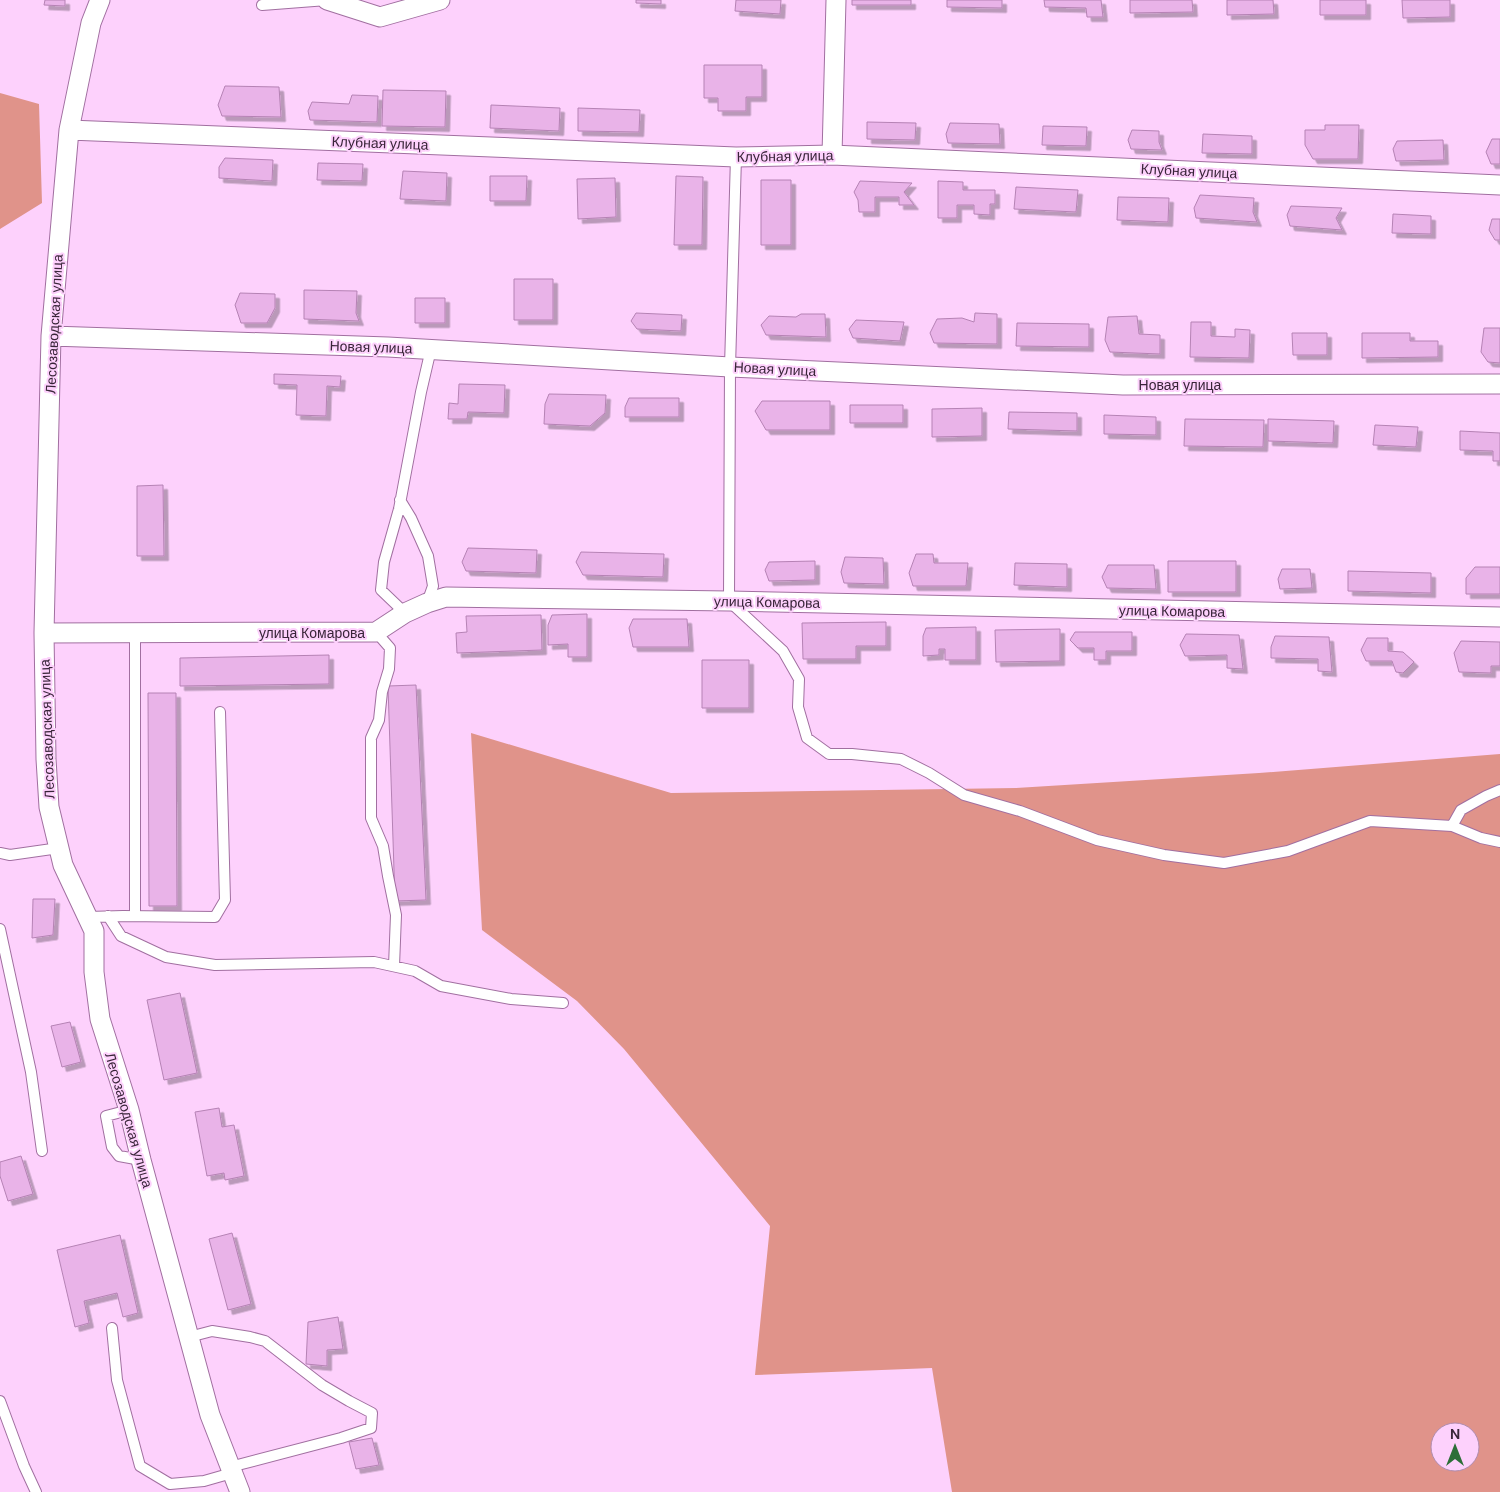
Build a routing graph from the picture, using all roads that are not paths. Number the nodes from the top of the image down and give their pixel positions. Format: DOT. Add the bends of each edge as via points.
graph roads {
  1 [pos="100,0"];
  2 [pos="327,0"];
  3 [pos="440,0"];
  4 [pos="836,0"];
  5 [pos="262,4"];
  6 [pos="69,130"];
  7 [pos="832,155"];
  8 [pos="736,157"];
  9 [pos="1500,185"];
  10 [pos="51,336"];
  11 [pos="431,349"];
  12 [pos="730,368"];
  13 [pos="1500,384"];
  14 [pos="400,500"];
  15 [pos="729,601"];
  16 [pos="427,603"];
  17 [pos="405,613"];
  18 [pos="1500,618"];
  19 [pos="376,632"];
  20 [pos="44,633"];
  21 [pos="136,633"];
  22 [pos="220,712"];
  23 [pos="1500,790"];
  24 [pos="1452,826"];
  25 [pos="1500,842"];
  26 [pos="59,848"];
  27 [pos="0,853"];
  28 [pos="108,916"];
  29 [pos="135,916"];
  30 [pos="88,917"];
  31 [pos="0,929"];
  32 [pos="394,966"];
  33 [pos="563,1004"];
  34 [pos="42,1151"];
  35 [pos="112,1328"];
  36 [pos="189,1337"];
  37 [pos="0,1401"];
  38 [pos="231,1470"];
  39 [pos="36,1492"];
  40 [pos="240,1492"];
  1 -- 6 [label="street, Лесозаводская улица" via="91,23"];
  2 -- 3 [label="street" via="380,17"];
  2 -- 5 [label="lane"];
  4 -- 7 [label="street"];
  6 -- 8 [label="street, Клубная улица"];
  6 -- 10 [label="street, Лесозаводская улица"];
  7 -- 8 [label="street, Клубная улица"];
  7 -- 9 [label="street, Клубная улица"];
  8 -- 12 [label="lane"];
  10 -- 11 [label="street, Новая улица"];
  10 -- 20 [label="street, Лесозаводская улица"];
  11 -- 12 [label="street, Новая улица"];
  11 -- 14 [label="lane"];
  12 -- 13 [label="street, Новая улица" via="1123,385"];
  12 -- 15 [label="lane"];
  14 -- 16 [label="lane" via="428,556 432,586"];
  14 -- 17 [label="lane" via="384,562 381,590"];
  15 -- 16 [label="street, улица Комарова" via="446,597"];
  15 -- 18 [label="street, улица Комарова"];
  15 -- 24 [label="lane" via="783,651 799,679 798,707 807,738 828,754 901,759 964,795 1020,811 1097,840 1164,855 1224,863 1288,851 1370,821"];
  16 -- 17 [label="street, улица Комарова"];
  17 -- 19 [label="street, улица Комарова"];
  19 -- 21 [label="street, улица Комарова"];
  19 -- 32 [label="lane" via="390,648 379,720 370,738 370,818 383,846 396,915"];
  20 -- 21 [label="street, улица Комарова"];
  20 -- 26 [label="street, Лесозаводская улица" via="49,808"];
  21 -- 29 [label="lane"];
  22 -- 29 [label="lane" via="225,900 215,917"];
  23 -- 24 [label="lane" via="1461,810"];
  24 -- 25 [label="lane"];
  26 -- 27 [label="lane" via="10,855"];
  26 -- 30 [label="street, Лесозаводская улица" via="63,866"];
  28 -- 29 [label="lane"];
  28 -- 30 [label="lane"];
  28 -- 32 [label="lane" via="121,936 166,957 215,965 374,962"];
  30 -- 36 [label="street, Лесозаводская улица" via="94,931 94,972 100,1019 129,1110"];
  31 -- 34 [label="lane" via="31,1072"];
  32 -- 33 [label="lane" via="415,971 441,986 511,999"];
  35 -- 38 [label="lane" via="117,1380 140,1466 170,1484 204,1481"];
  36 -- 38 [label="street, Лесозаводская улица" via="210,1415"];
  36 -- 38 [label="lane" via="212,1331 265,1341 322,1384 372,1413 371,1428"];
  37 -- 39 [label="lane"];
  38 -- 40 [label="street, Лесозаводская улица"];
}
